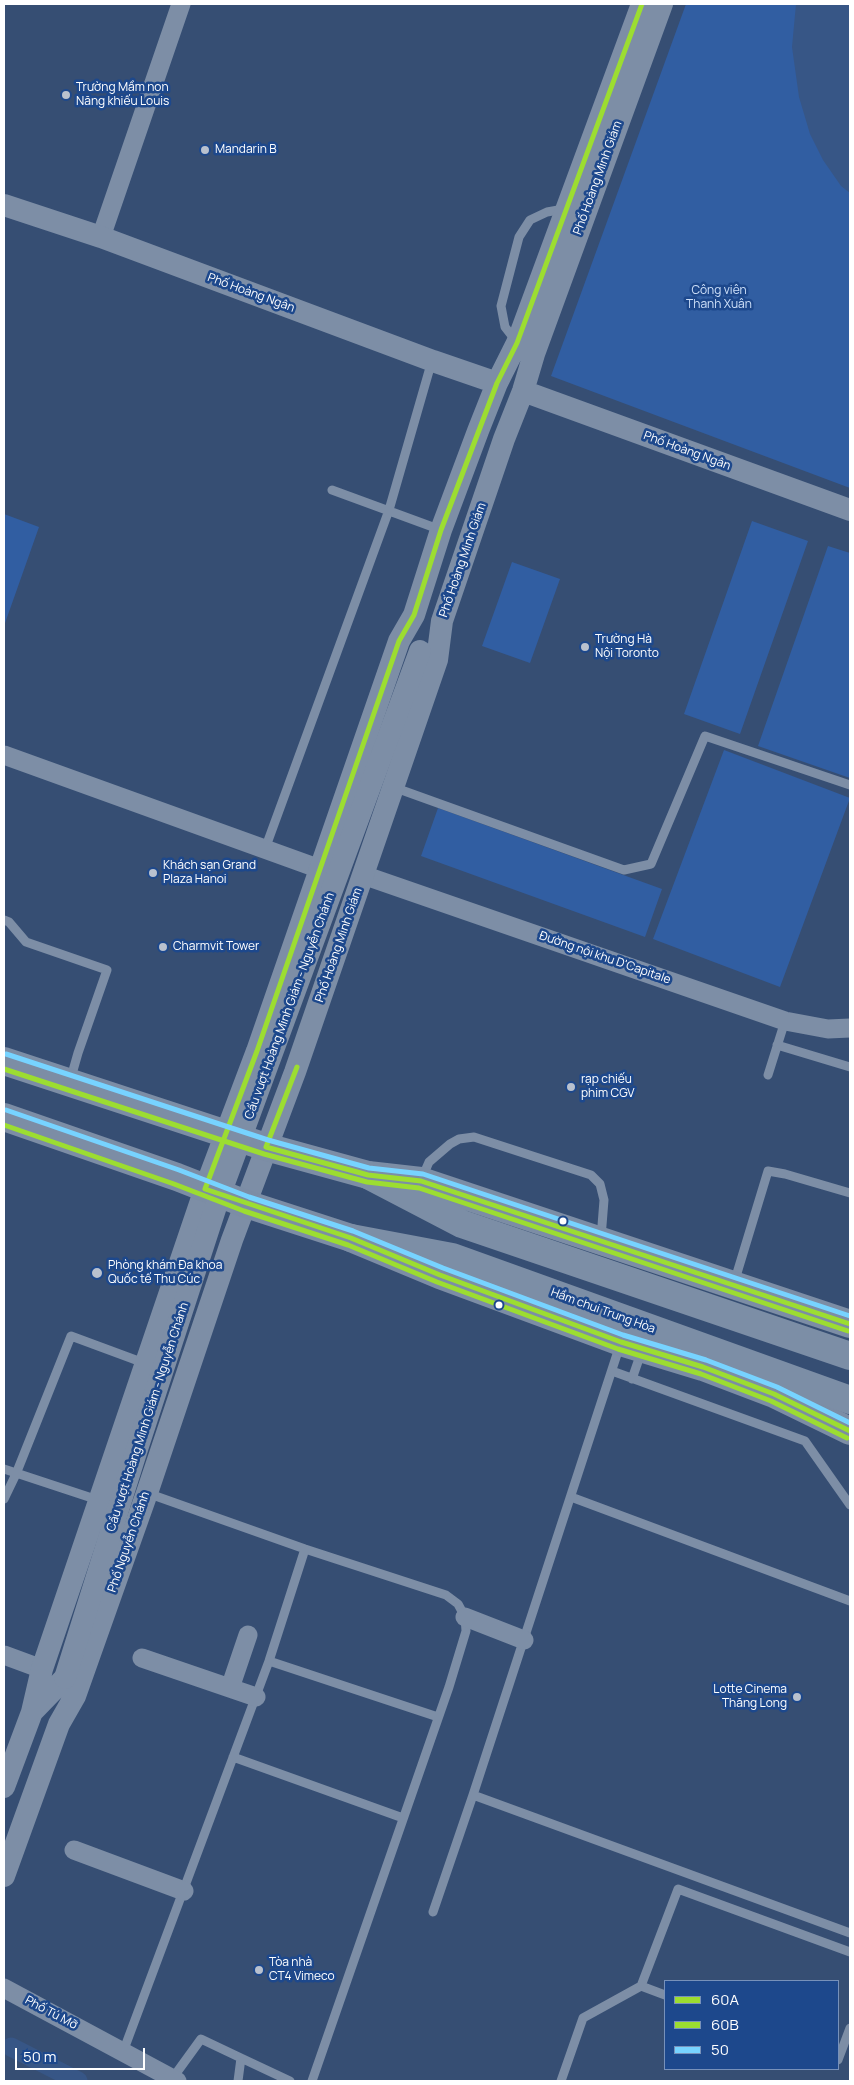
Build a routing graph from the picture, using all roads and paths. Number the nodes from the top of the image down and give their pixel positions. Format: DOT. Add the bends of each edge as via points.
graph roads {
  1 [pos="181,4"];
  2 [pos="642,4"];
  3 [pos="662,4"];
  4 [pos="4,205"];
  5 [pos="567,208"];
  6 [pos="101,238"];
  7 [pos="517,343"];
  8 [pos="429,371"];
  9 [pos="498,383"];
  10 [pos="523,391"];
  11 [pos="332,490"];
  12 [pos="389,510"];
  13 [pos="850,510"];
  14 [pos="441,530"];
  15 [pos="414,615"];
  16 [pos="442,621"];
  17 [pos="420,651"];
  18 [pos="4,754"];
  19 [pos="850,785"];
  20 [pos="393,787"];
  21 [pos="264,849"];
  22 [pos="320,869"];
  23 [pos="363,875"];
  24 [pos="4,920"];
  25 [pos="785,1021"];
  26 [pos="850,1028"];
  27 [pos="777,1045"];
  28 [pos="258,1051"];
  29 [pos="850,1059"];
  30 [pos="4,1060"];
  31 [pos="838,1063"];
  32 [pos="850,1067"];
  33 [pos="296,1072"];
  34 [pos="768,1075"];
  35 [pos="70,1083"];
  36 [pos="4,1117"];
  37 [pos="226,1133"];
  38 [pos="266,1147"];
  39 [pos="368,1176"];
  40 [pos="421,1181"];
  41 [pos="205,1189"];
  42 [pos="850,1193"];
  43 [pos="246,1204"];
  44 [pos="351,1238"];
  45 [pos="601,1241"];
  46 [pos="174,1281"];
  47 [pos="734,1286"];
  48 [pos="209,1306"];
  49 [pos="850,1324"];
  50 [pos="632,1346"];
  51 [pos="850,1356"];
  52 [pos="146,1363"];
  53 [pos="612,1371"];
  54 [pos="632,1378"];
  55 [pos="850,1400"];
  56 [pos="850,1431"];
  57 [pos="4,1469"];
  58 [pos="16,1474"];
  59 [pos="147,1493"];
  60 [pos="571,1497"];
  61 [pos="4,1499"];
  62 [pos="98,1500"];
  63 [pos="850,1505"];
  64 [pos="306,1548"];
  65 [pos="850,1601"];
  66 [pos="465,1617"];
  67 [pos="248,1635"];
  68 [pos="524,1640"];
  69 [pos="4,1655"];
  70 [pos="142,1658"];
  71 [pos="269,1660"];
  72 [pos="42,1668"];
  73 [pos="66,1678"];
  74 [pos="230,1688"];
  75 [pos="256,1696"];
  76 [pos="32,1712"];
  77 [pos="438,1717"];
  78 [pos="59,1724"];
  79 [pos="234,1757"];
  80 [pos="4,1787"];
  81 [pos="473,1796"];
  82 [pos="403,1818"];
  83 [pos="74,1850"];
  84 [pos="4,1876"];
  85 [pos="184,1891"];
  86 [pos="433,1912"];
  87 [pos="850,1933"];
  88 [pos="850,1952"];
  89 [pos="641,1986"];
  90 [pos="4,1988"];
  91 [pos="664,1995"];
  92 [pos="850,2028"];
  93 [pos="123,2052"];
  94 [pos="839,2057"];
  95 [pos="241,2058"];
  96 [pos="175,2080"];
  97 [pos="238,2081"];
  98 [pos="290,2081"];
  99 [pos="312,2081"];
  100 [pos="561,2081"];
  1 -- 6 [label="street"];
  2 -- 5 [label="street, Phố Hoàng Minh Giám"];
  3 -- 10 [label="street, Phố Hoàng Minh Giám"];
  4 -- 6 [label="street, Phố Hoàng Ngân"];
  5 -- 7 [label="street, Phố Hoàng Minh Giám"];
  5 -- 7 [label="lane" via="530,220 519,237 501,306 505,326"];
  6 -- 9 [label="street, Phố Hoàng Ngân"];
  7 -- 9 [label="street, Phố Hoàng Minh Giám"];
  8 -- 12 [label="lane"];
  9 -- 14 [label="street, Phố Hoàng Minh Giám"];
  10 -- 13 [label="street, Phố Hoàng Ngân"];
  10 -- 16 [label="street, Phố Hoàng Minh Giám"];
  11 -- 12 [label="lane"];
  12 -- 14 [label="lane"];
  12 -- 21 [label="lane"];
  14 -- 15 [label="street, Phố Hoàng Minh Giám"];
  15 -- 17 [label="street, Cầu vượt Hoàng Minh Giám - Nguyễn Chánh"];
  15 -- 22 [label="street, Phố Hoàng Minh Giám" via="399,641"];
  16 -- 17 [label="street, Cầu vượt Hoàng Minh Giám - Nguyễn Chánh"];
  16 -- 20 [label="street, Phố Hoàng Minh Giám" via="437,660"];
  17 -- 73 [label="street, Cầu vượt Hoàng Minh Giám - Nguyễn Chánh, bridge" via="220,1197"];
  18 -- 21 [label="street"];
  19 -- 20 [label="lane" via="705,736 651,864 624,870"];
  20 -- 23 [label="street, Phố Hoàng Minh Giám"];
  21 -- 22 [label="street"];
  22 -- 28 [label="street, Phố Hoàng Minh Giám"];
  23 -- 25 [label="street, Đường nội khu D'Capitale"];
  23 -- 33 [label="street, Phố Hoàng Minh Giám"];
  24 -- 35 [label="lane" via="26,942 107,970"];
  25 -- 26 [label="street, Đường nội khu D'Capitale"];
  25 -- 27 [label="lane"];
  27 -- 31 [label="lane"];
  27 -- 34 [label="lane"];
  28 -- 33 [label="street" via="259,1069 265,1081 276,1085"];
  28 -- 37 [label="street, Phố Hoàng Minh Giám"];
  29 -- 31 [label="lane"];
  30 -- 35 [label="main road"];
  31 -- 32 [label="lane"];
  33 -- 38 [label="street, Phố Hoàng Minh Giám"];
  35 -- 37 [label="main road"];
  36 -- 41 [label="main road"];
  37 -- 38 [label="main road"];
  37 -- 41 [label="street, Phố Hoàng Minh Giám"];
  38 -- 39 [label="main road"];
  38 -- 43 [label="street, Phố Hoàng Minh Giám"];
  39 -- 40 [label="main road"];
  39 -- 51 [label="highway" via="462,1224"];
  40 -- 45 [label="main road"];
  40 -- 45 [label="lane" via="429,1162 450,1144 474,1137 591,1175 600,1184 604,1200"];
  41 -- 43 [label="main road"];
  41 -- 46 [label="street"];
  42 -- 47 [label="lane" via="768,1171"];
  43 -- 44 [label="main road"];
  43 -- 48 [label="street, Phố Nguyễn Chánh"];
  44 -- 50 [label="main road"];
  44 -- 55 [label="highway, Hầm chui Trung Hòa" via="452,1257"];
  45 -- 47 [label="main road"];
  46 -- 48 [label="street" via="183,1272 191,1270 198,1273 204,1278"];
  46 -- 52 [label="street"];
  47 -- 49 [label="main road"];
  48 -- 59 [label="street, Phố Nguyễn Chánh"];
  50 -- 53 [label="lane"];
  50 -- 54 [label="lane"];
  50 -- 56 [label="main road" via="774,1394"];
  52 -- 58 [label="lane" via="72,1336"];
  52 -- 62 [label="street"];
  53 -- 54 [label="lane"];
  53 -- 60 [label="lane"];
  54 -- 63 [label="lane" via="804,1441"];
  57 -- 58 [label="lane"];
  58 -- 61 [label="lane"];
  58 -- 62 [label="lane"];
  59 -- 64 [label="lane"];
  59 -- 78 [label="street, Phố Nguyễn Chánh" via="75,1696"];
  60 -- 65 [label="lane"];
  60 -- 68 [label="lane"];
  62 -- 72 [label="street"];
  64 -- 66 [label="lane" via="446,1594 458,1604"];
  64 -- 71 [label="lane"];
  66 -- 68 [label="street"];
  66 -- 77 [label="lane" via="466,1632"];
  67 -- 74 [label="street"];
  68 -- 81 [label="lane"];
  69 -- 72 [label="street"];
  70 -- 74 [label="street"];
  71 -- 75 [label="lane"];
  71 -- 77 [label="lane"];
  72 -- 76 [label="street"];
  73 -- 76 [label="street, Cầu vượt Hoàng Minh Giám - Nguyễn Chánh"];
  73 -- 78 [label="street, Cầu vượt Hoàng Minh Giám - Nguyễn Chánh"];
  74 -- 75 [label="street"];
  75 -- 79 [label="lane"];
  76 -- 80 [label="street"];
  77 -- 82 [label="lane"];
  78 -- 84 [label="street, Phố Nguyễn Chánh"];
  79 -- 82 [label="lane"];
  79 -- 85 [label="lane"];
  81 -- 86 [label="lane"];
  81 -- 87 [label="lane"];
  82 -- 99 [label="lane"];
  83 -- 85 [label="street"];
  85 -- 93 [label="lane"];
  88 -- 89 [label="lane" via="678,1889"];
  89 -- 91 [label="lane"];
  89 -- 100 [label="lane" via="582,2018"];
  90 -- 93 [label="street, Phố Tú Mỡ"];
  92 -- 94 [label="lane"];
  93 -- 96 [label="street, Phố Tú Mỡ"];
  95 -- 96 [label="lane" via="201,2039"];
  95 -- 97 [label="lane"];
  95 -- 98 [label="lane"];
}
